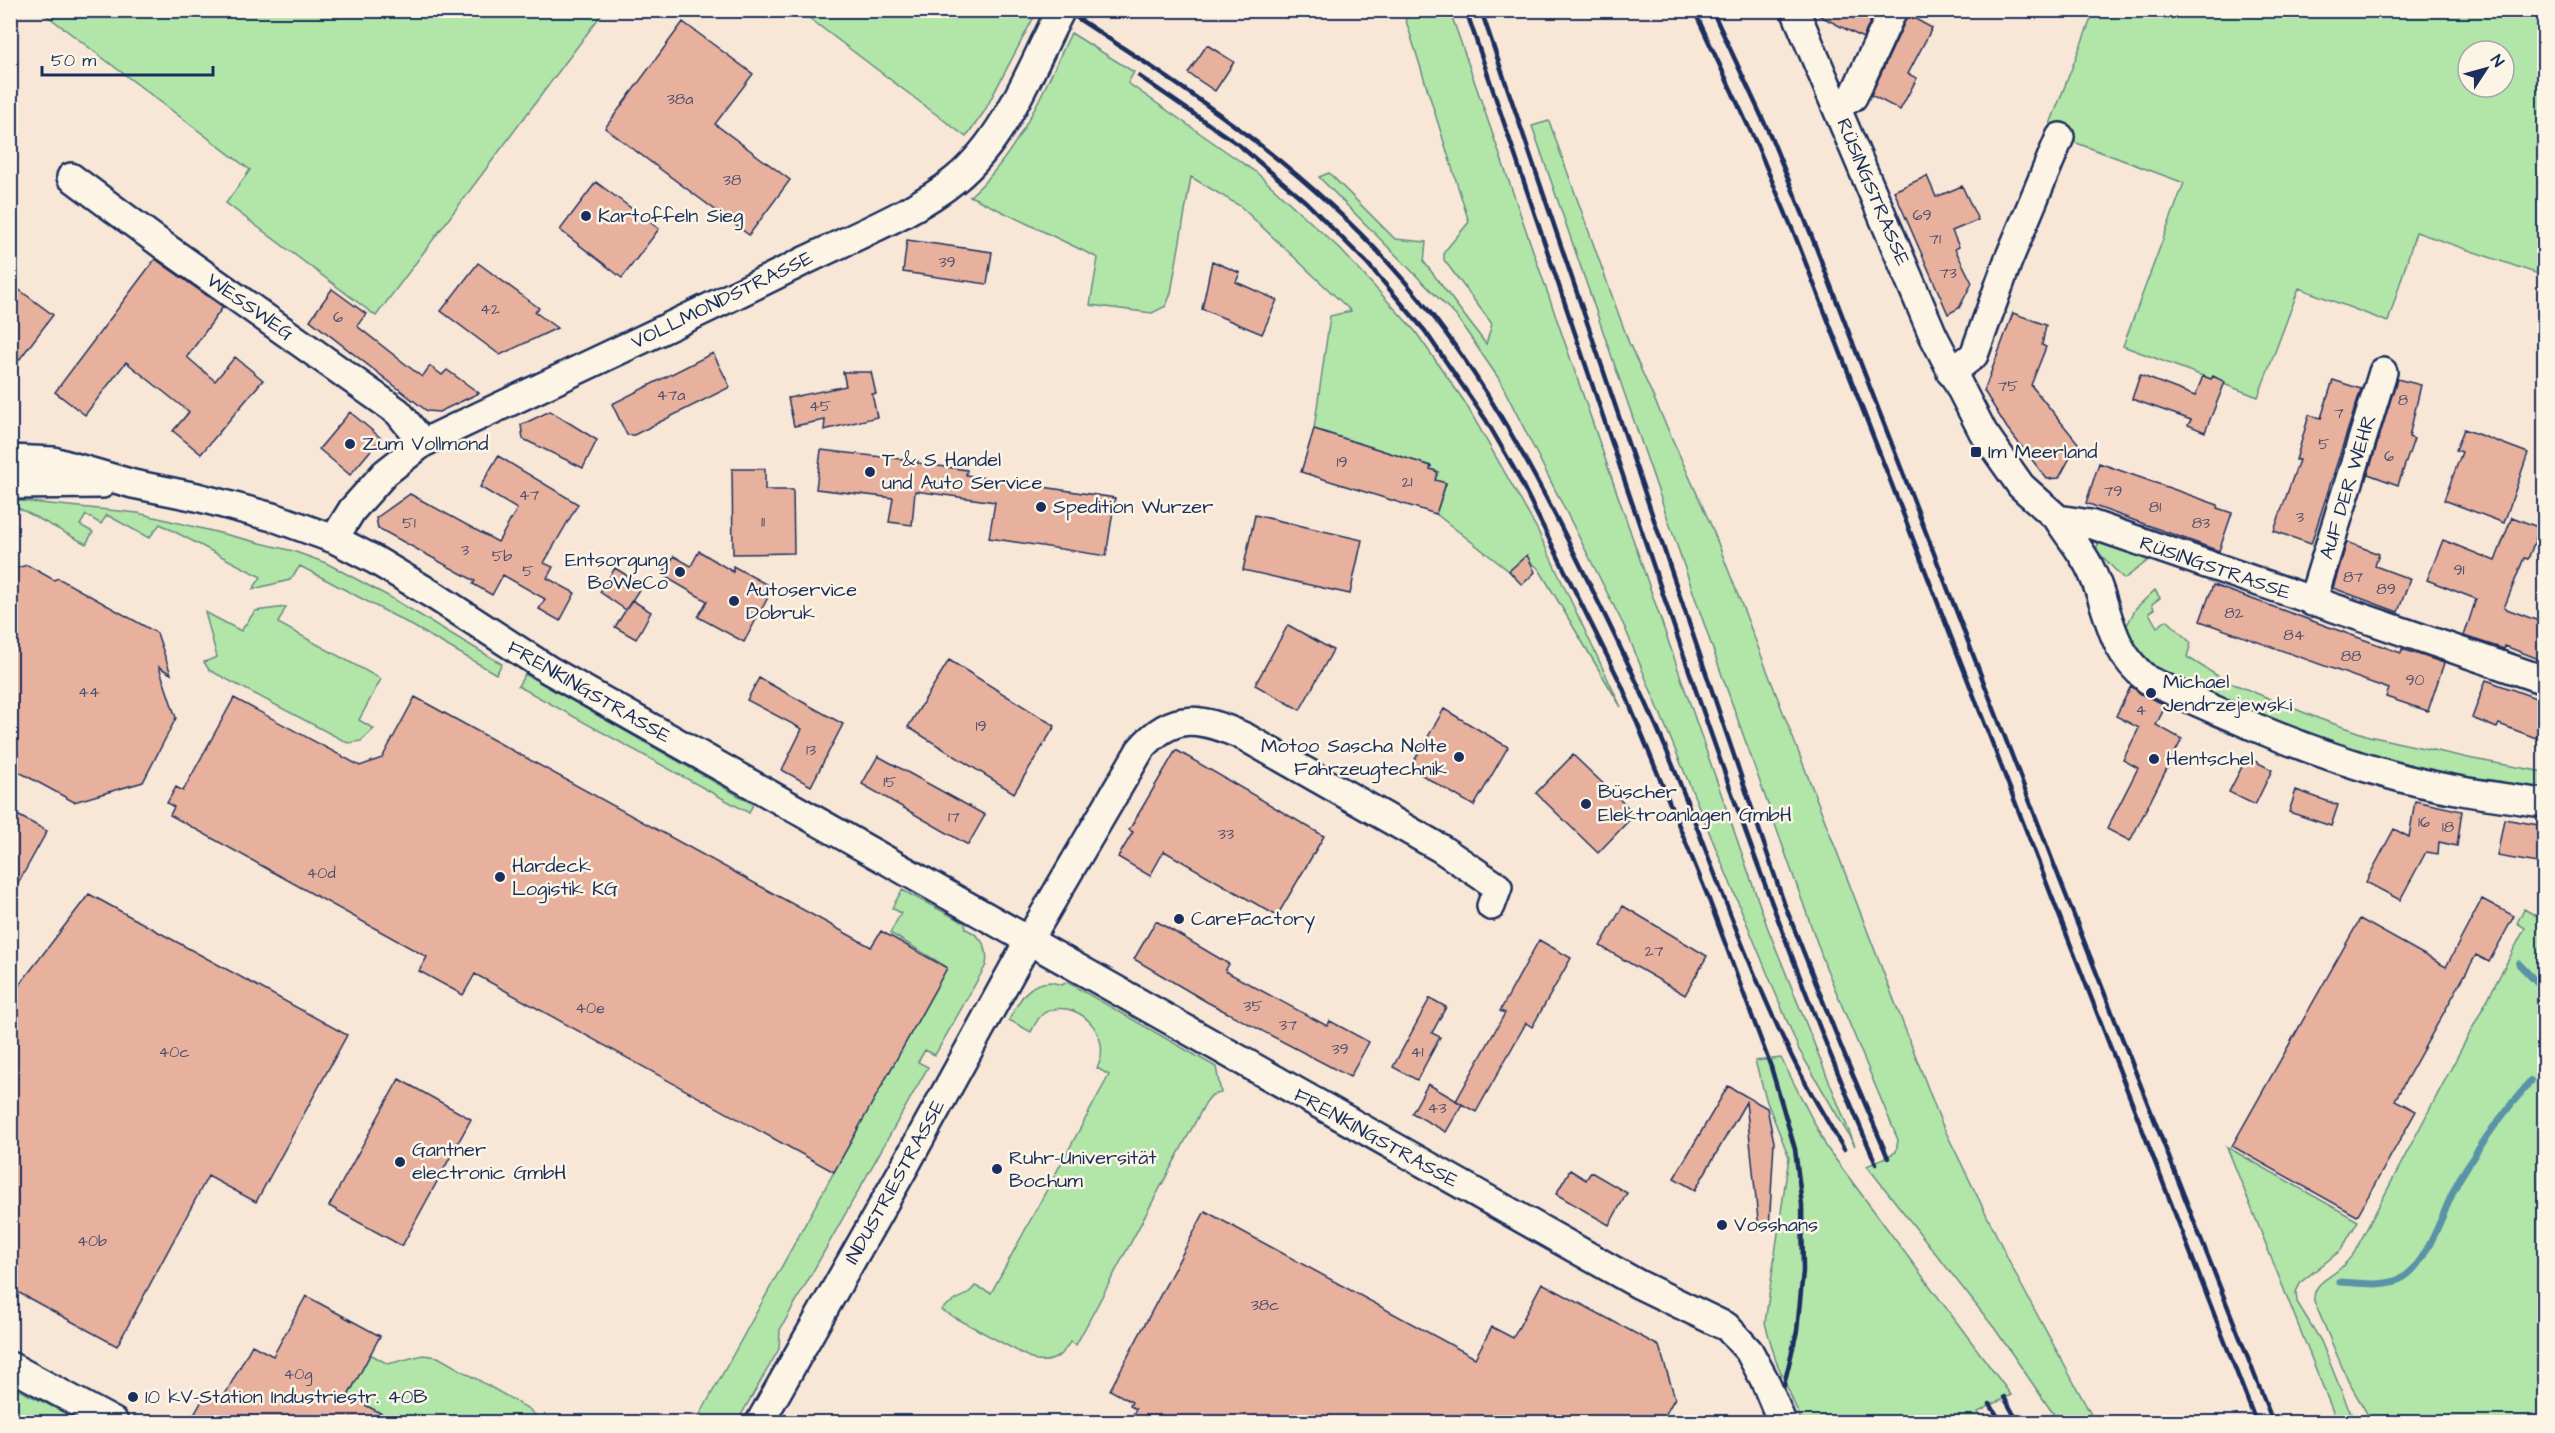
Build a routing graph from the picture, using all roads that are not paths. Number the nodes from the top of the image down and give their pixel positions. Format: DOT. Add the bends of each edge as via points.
graph roads {
  1 [pos="1061,10"];
  2 [pos="1795,10"];
  3 [pos="1893,10"];
  4 [pos="1837,106"];
  5 [pos="2060,138"];
  6 [pos="71,177"];
  7 [pos="2383,372"];
  8 [pos="1951,373"];
  9 [pos="423,443"];
  10 [pos="16,456"];
  11 [pos="133,484"];
  12 [pos="10,485"];
  13 [pos="2058,519"];
  14 [pos="334,539"];
  15 [pos="2312,602"];
  16 [pos="2544,680"];
  17 [pos="2544,803"];
  18 [pos="1491,906"];
  19 [pos="1029,940"];
  20 [pos="10,1366"];
  21 [pos="114,1422"];
  22 [pos="760,1422"];
  23 [pos="1782,1422"];
  1 -- 9 [label="street, VOLLMONDSTRASSE" via="991,142 957,179 920,203 742,292"];
  2 -- 4 [label="street, RÜSINGSTRASSE"];
  3 -- 4 [label="street" via="1853,97"];
  4 -- 8 [label="street, RÜSINGSTRASSE"];
  5 -- 8 [label="street" via="2008,261 1974,355"];
  6 -- 9 [label="street, WESSWEG" via="398,412"];
  7 -- 15 [label="street, AUF DER WEHR"];
  8 -- 13 [label="street, RÜSINGSTRASSE" via="1993,449 2021,486"];
  9 -- 14 [label="street, VOLLMONDSTRASSE" via="385,473 352,510"];
  10 -- 11 [label="street, FRENKINGSTRASSE" via="52,461"];
  11 -- 12 [label="street, FRENKINGSTRASSE"];
  11 -- 14 [label="street, FRENKINGSTRASSE" via="276,518"];
  13 -- 15 [label="street, RÜSINGSTRASSE" via="2090,524"];
  13 -- 17 [label="street" via="2090,567 2121,651 2148,680 2263,731 2387,774 2484,795"];
  14 -- 19 [label="street, FRENKINGSTRASSE" via="435,596 549,670"];
  15 -- 16 [label="street, RÜSINGSTRASSE"];
  18 -- 19 [label="street" via="1498,887 1440,848 1245,737 1217,724 1185,720 1165,727 1140,750"];
  19 -- 22 [label="street, INDUSTRIESTRASSE"];
  19 -- 23 [label="street, FRENKINGSTRASSE, bridge" via="1638,1284 1727,1327 1749,1351"];
  20 -- 21 [label="street"];
}
